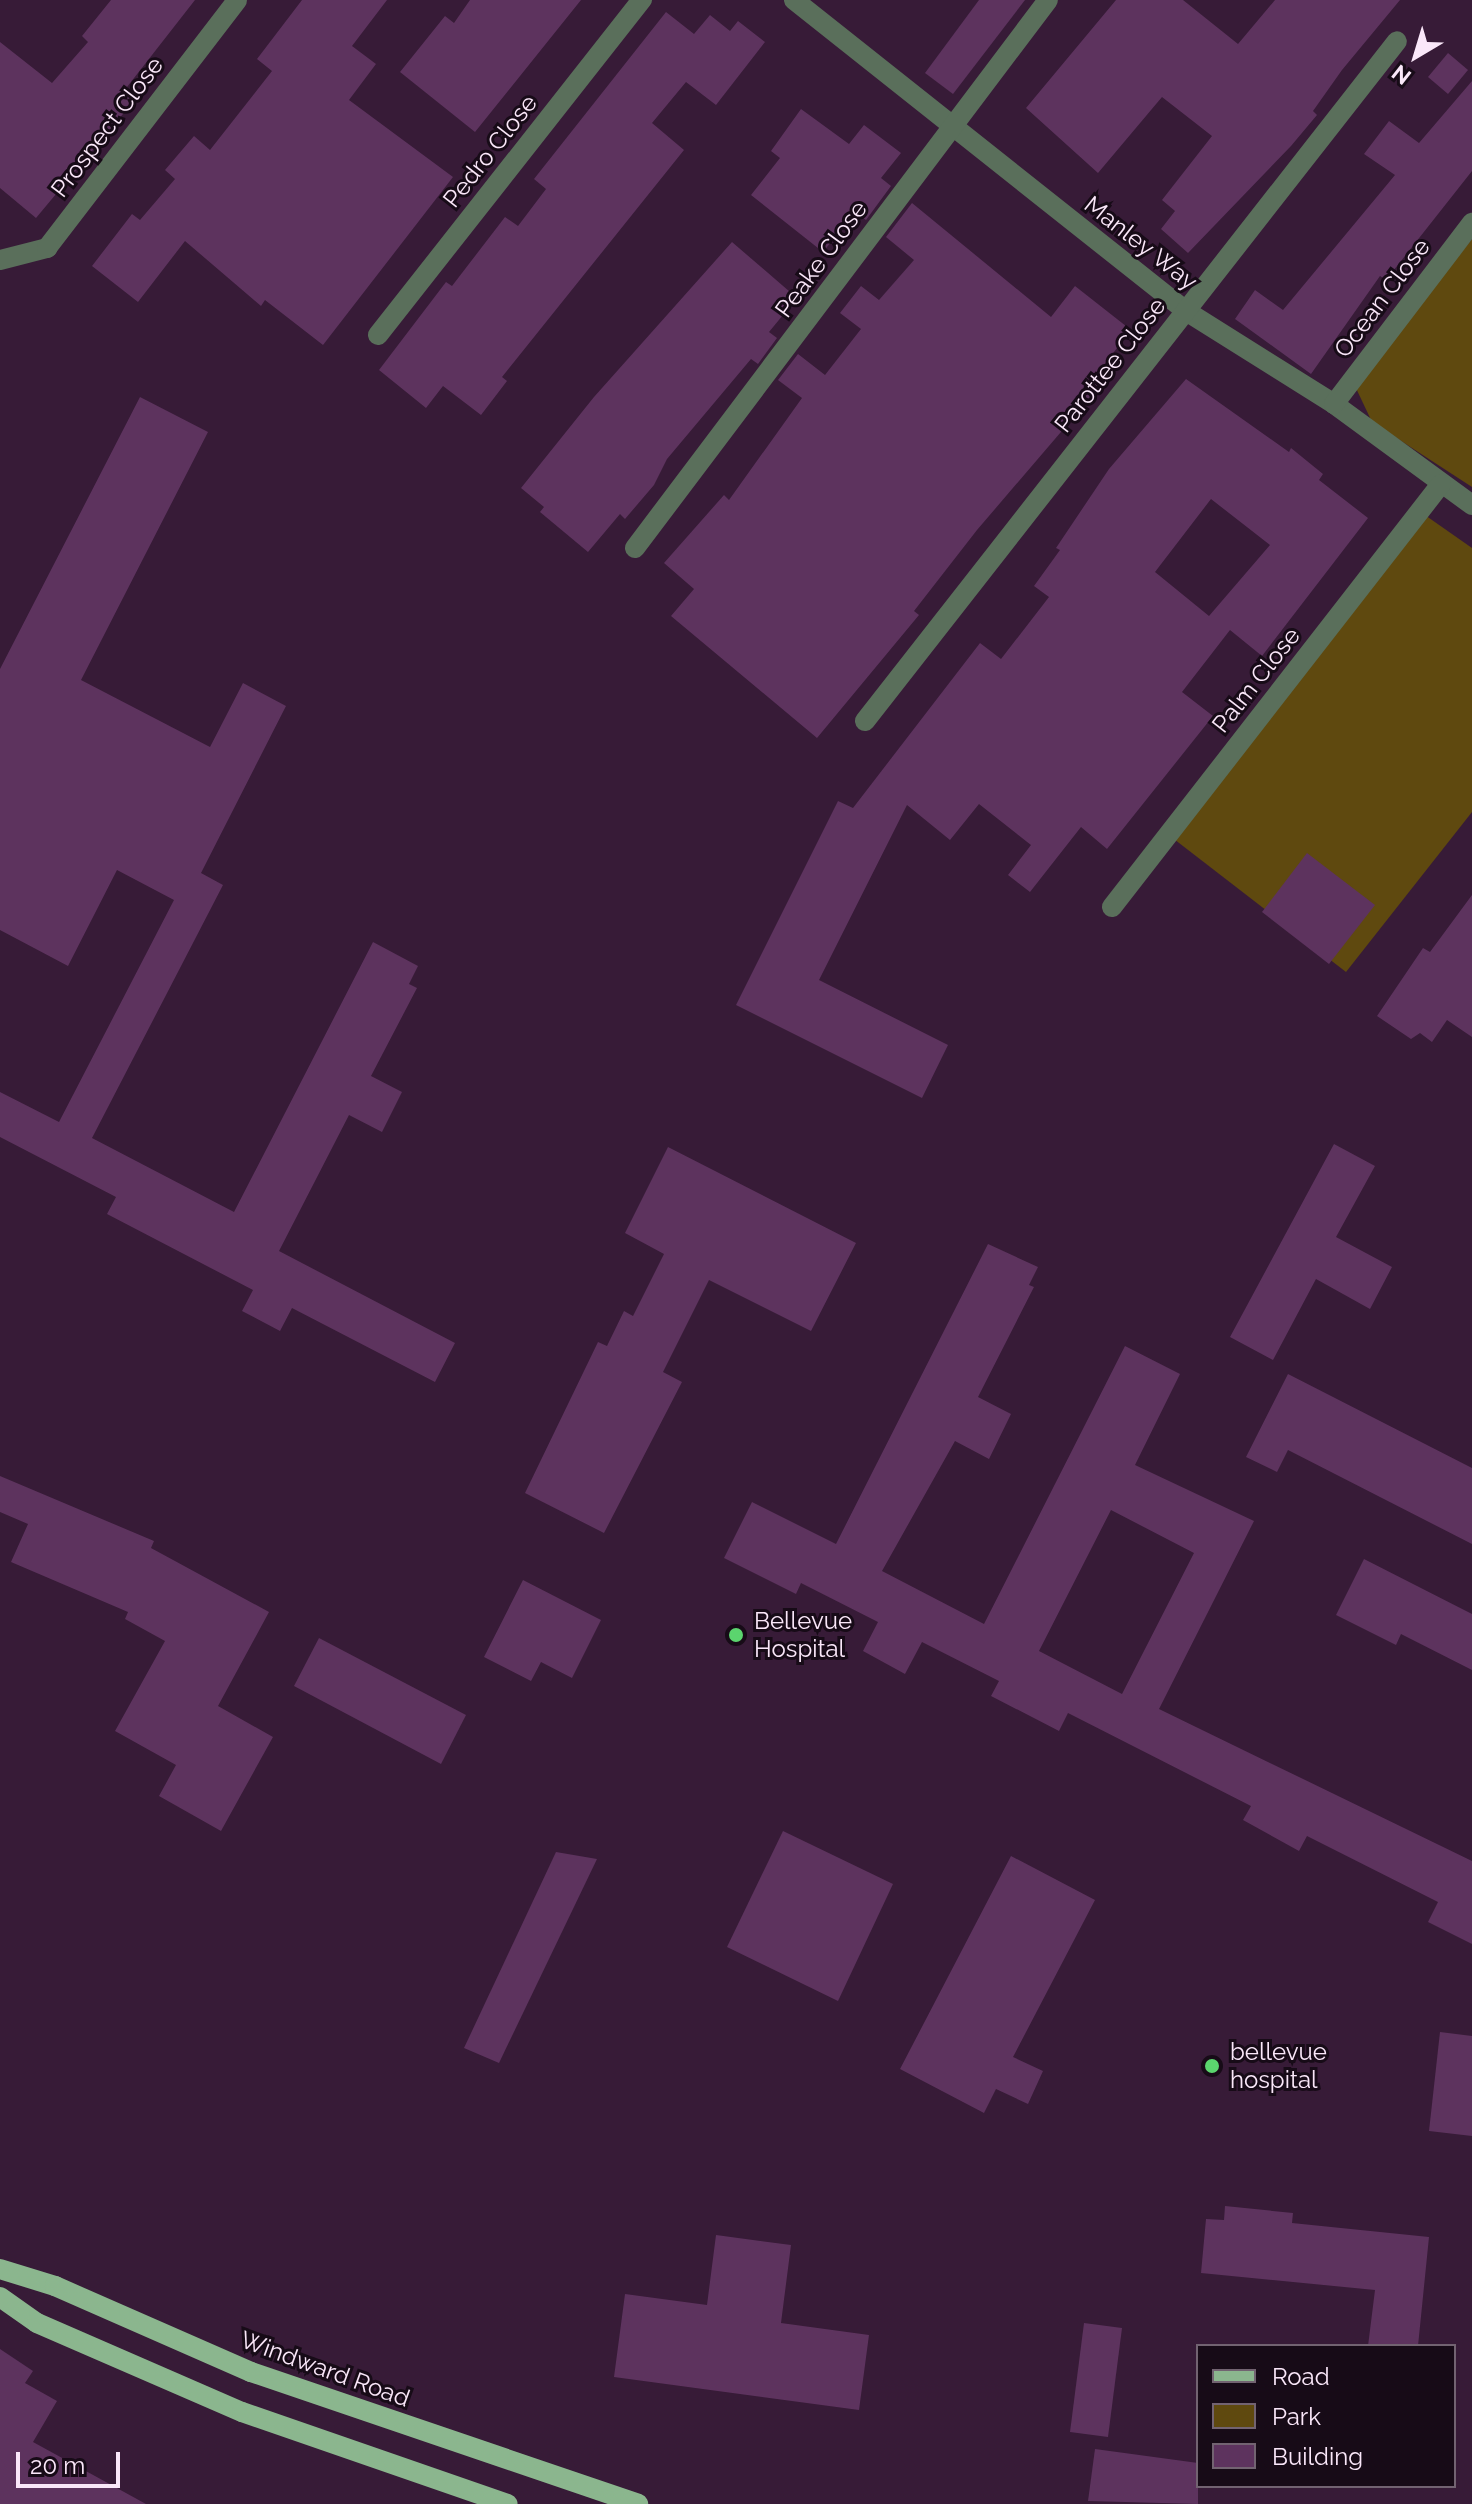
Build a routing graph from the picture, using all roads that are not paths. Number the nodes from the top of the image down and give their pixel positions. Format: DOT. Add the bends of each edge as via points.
graph roads {
  1 [pos="237,0"];
  2 [pos="642,0"];
  3 [pos="794,0"];
  4 [pos="828,0"];
  5 [pos="1048,0"];
  6 [pos="814,16"];
  7 [pos="1397,41"];
  8 [pos="950,127"];
  9 [pos="1472,223"];
  10 [pos="0,260"];
  11 [pos="1186,311"];
  12 [pos="378,335"];
  13 [pos="1334,404"];
  14 [pos="1441,484"];
  15 [pos="1472,505"];
  16 [pos="635,548"];
  17 [pos="865,721"];
  18 [pos="1112,907"];
  19 [pos="0,2269"];
  20 [pos="0,2297"];
  21 [pos="507,2504"];
  22 [pos="638,2504"];
  1 -- 10 [label="street, Prospect Close" via="47,248"];
  2 -- 12 [label="street, Pedro Close"];
  3 -- 6 [label="street, Manley Way"];
  4 -- 6 [label="street"];
  5 -- 8 [label="street, Peake Close"];
  6 -- 8 [label="street, Manley Way"];
  7 -- 11 [label="street, Parottee Close"];
  8 -- 11 [label="street, Manley Way"];
  8 -- 16 [label="street, Peake Close"];
  9 -- 13 [label="street, Ocean Close"];
  11 -- 13 [label="street, Manley Way"];
  11 -- 17 [label="street, Parottee Close"];
  13 -- 14 [label="street, Manley Way"];
  14 -- 15 [label="street, Manley Way"];
  14 -- 18 [label="street, Palm Close"];
  19 -- 22 [label="main road, Windward Road" via="55,2286 251,2372"];
  20 -- 21 [label="main road" via="37,2323 242,2412"];
}
